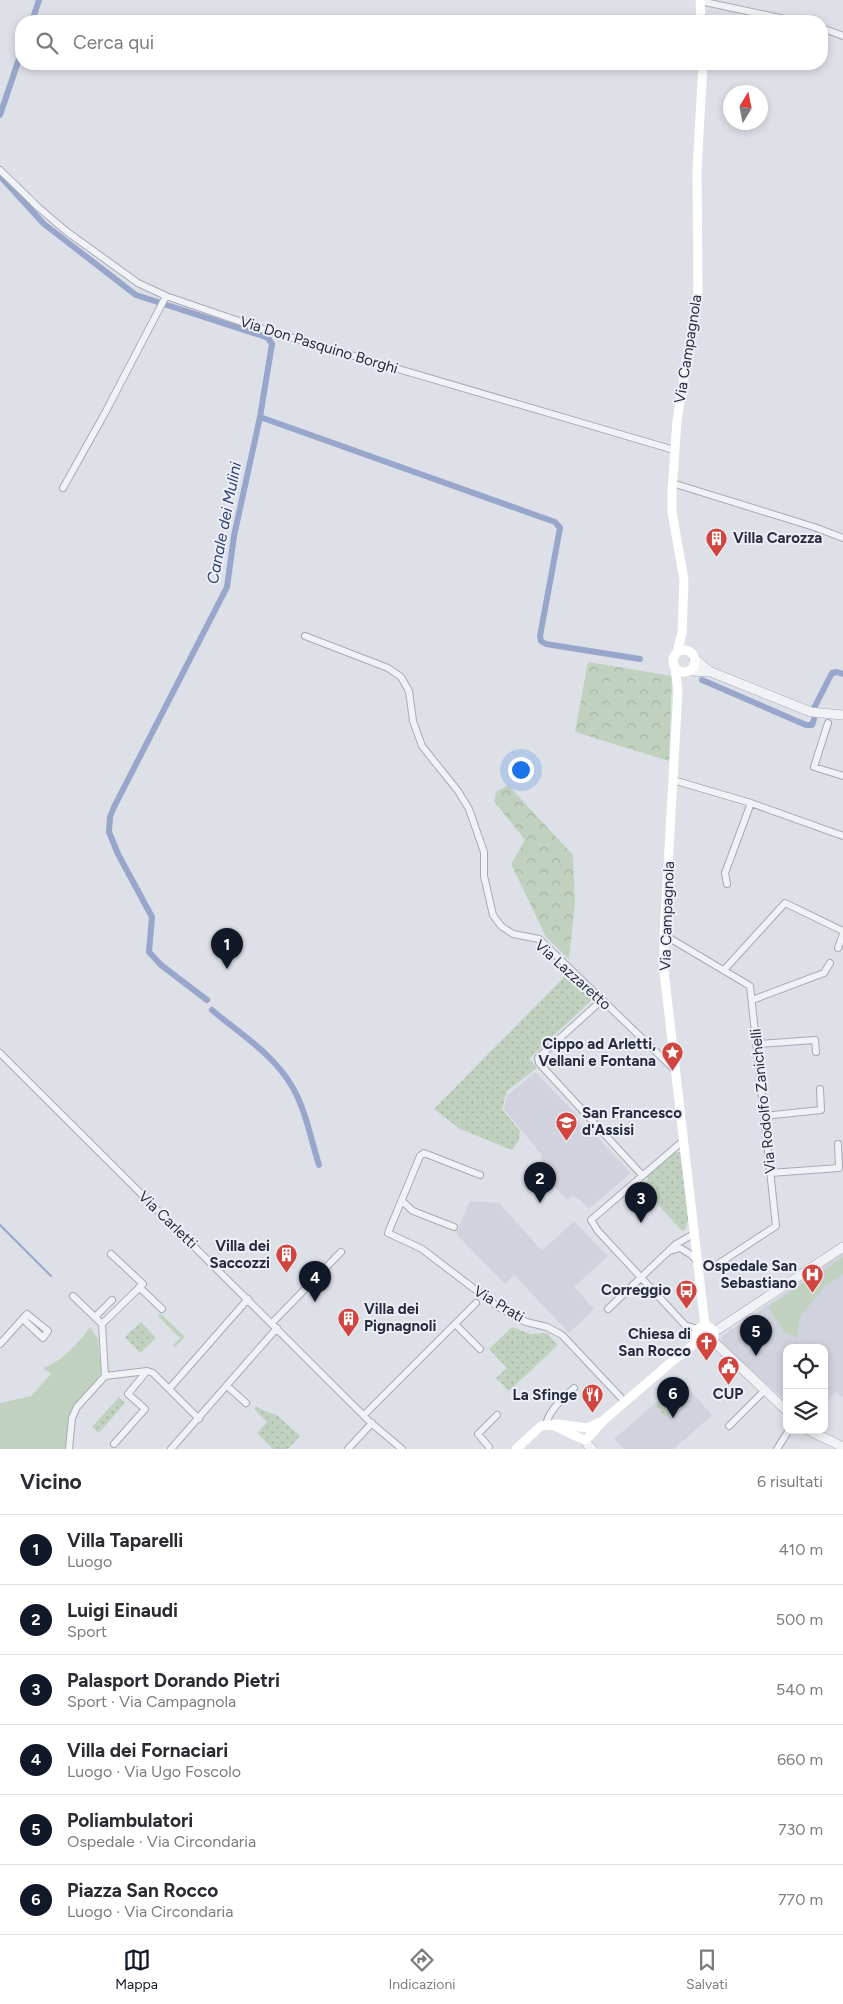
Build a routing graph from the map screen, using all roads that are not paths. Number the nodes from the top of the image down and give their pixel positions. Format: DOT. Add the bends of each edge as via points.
graph roads {
  1 [pos="700,0"];
  2 [pos="701,15"];
  3 [pos="767,15"];
  4 [pos="828,30"];
  5 [pos="843,36"];
  6 [pos="703,70"];
  7 [pos="0,170"];
  8 [pos="163,301"];
  9 [pos="674,450"];
  10 [pos="672,483"];
  11 [pos="64,488"];
  12 [pos="843,538"];
  13 [pos="682,633"];
  14 [pos="305,636"];
  15 [pos="677,652"];
  16 [pos="692,655"];
  17 [pos="675,668"];
  18 [pos="688,671"];
  19 [pos="711,672"];
  20 [pos="678,691"];
  21 [pos="843,715"];
  22 [pos="828,723"];
  23 [pos="843,776"];
  24 [pos="673,780"];
  25 [pos="751,803"];
  26 [pos="843,836"];
  27 [pos="727,884"];
  28 [pos="843,932"];
  29 [pos="664,937"];
  30 [pos="838,948"];
  31 [pos="830,963"];
  32 [pos="724,970"];
  33 [pos="602,1000"];
  34 [pos="752,1000"];
  35 [pos="757,1044"];
  36 [pos="816,1052"];
  37 [pos="0,1053"];
  38 [pos="675,1070"];
  39 [pos="820,1089"];
  40 [pos="764,1116"];
  41 [pos="838,1144"];
  42 [pos="682,1145"];
  43 [pos="770,1173"];
  44 [pos="480,1175"];
  45 [pos="642,1175"];
  46 [pos="402,1201"];
  47 [pos="454,1226"];
  48 [pos="695,1237"];
  49 [pos="843,1247"];
  50 [pos="680,1248"];
  51 [pos="669,1251"];
  52 [pos="341,1252"];
  53 [pos="111,1254"];
  54 [pos="697,1264"];
  55 [pos="642,1277"];
  56 [pos="140,1288"];
  57 [pos="73,1296"];
  58 [pos="248,1299"];
  59 [pos="112,1300"];
  60 [pos="476,1304"];
  61 [pos="162,1309"];
  62 [pos="608,1309"];
  63 [pos="95,1317"];
  64 [pos="22,1319"];
  65 [pos="272,1323"];
  66 [pos="102,1324"];
  67 [pos="455,1324"];
  68 [pos="701,1327"];
  69 [pos="277,1328"];
  70 [pos="713,1336"];
  71 [pos="698,1341"];
  72 [pos="0,1344"];
  73 [pos="480,1349"];
  74 [pos="148,1370"];
  75 [pos="105,1376"];
  76 [pos="227,1386"];
  77 [pos="574,1388"];
  78 [pos="169,1389"];
  79 [pos="765,1390"];
  80 [pos="625,1402"];
  81 [pos="246,1403"];
  82 [pos="783,1407"];
  83 [pos="364,1415"];
  84 [pos="497,1415"];
  85 [pos="199,1419"];
  86 [pos="372,1423"];
  87 [pos="548,1425"];
  88 [pos="729,1426"];
  89 [pos="585,1434"];
  90 [pos="786,1434"];
  91 [pos="816,1434"];
  92 [pos="114,1444"];
  93 [pos="843,1447"];
  94 [pos="174,1448"];
  95 [pos="489,1448"];
  96 [pos="69,1449"];
  97 [pos="348,1449"];
  98 [pos="402,1449"];
  99 [pos="516,1449"];
  100 [pos="592,1449"];
  101 [pos="777,1449"];
  1 -- 2 [label="main road"];
  1 -- 3 [label="street"];
  4 -- 5 [label="street"];
  6 -- 9 [label="main road, Via Campagnola" via="698,169 698,291"];
  7 -- 8 [label="street, Via Don Pasquino Borghi" via="66,231"];
  8 -- 9 [label="street, Via Don Pasquino Borghi"];
  8 -- 11 [label="street"];
  9 -- 10 [label="main road, Via Campagnola"];
  10 -- 12 [label="street"];
  10 -- 13 [label="main road, Via Campagnola" via="672,512 684,580"];
  13 -- 15 [label="main road, Via Campagnola"];
  13 -- 16 [label="main road, Via Campagnola" via="684,644"];
  14 -- 33 [label="street, Via Lazzaretto" via="388,668 402,677 409,691 412,721 422,746 469,809 484,852 484,876 493,915 500,926 513,934 539,939"];
  15 -- 16 [label="main road" via="683,650"];
  15 -- 17 [label="main road, Via Campagnola" via="673,662"];
  16 -- 18 [label="main road, Via Campagnola" via="694,665"];
  16 -- 19 [label="street"];
  17 -- 18 [label="main road" via="681,672"];
  17 -- 20 [label="main road, Via Campagnola"];
  18 -- 19 [label="street"];
  18 -- 20 [label="main road, Via Campagnola"];
  19 -- 21 [label="street" via="810,712"];
  20 -- 24 [label="main road, Via Campagnola"];
  22 -- 23 [label="street" via="814,767"];
  24 -- 25 [label="street"];
  24 -- 29 [label="main road, Via Campagnola"];
  25 -- 26 [label="street"];
  25 -- 27 [label="street" via="725,873"];
  28 -- 30 [label="street"];
  28 -- 32 [label="street" via="785,903"];
  29 -- 32 [label="street, Via Rodolfo Zanichelli"];
  29 -- 38 [label="main road, Via Campagnola" via="664,971"];
  31 -- 34 [label="street" via="824,973"];
  32 -- 34 [label="street, Via Rodolfo Zanichelli" via="750,986"];
  33 -- 38 [label="street, Via Lazzaretto"];
  33 -- 45 [label="street" via="538,1058 539,1063"];
  34 -- 35 [label="street, Via Rodolfo Zanichelli"];
  35 -- 36 [label="street" via="815,1040"];
  35 -- 40 [label="street, Via Rodolfo Zanichelli"];
  37 -- 58 [label="street, Via Carletti"];
  38 -- 42 [label="main road, Via Campagnola"];
  39 -- 40 [label="street" via="821,1110"];
  40 -- 43 [label="street, Via Rodolfo Zanichelli"];
  41 -- 43 [label="street" via="839,1168"];
  42 -- 45 [label="street"];
  42 -- 48 [label="main road, Via Campagnola"];
  43 -- 54 [label="street, Via Rodolfo Zanichelli" via="776,1226 715,1266"];
  44 -- 46 [label="street" via="424,1152"];
  45 -- 55 [label="street" via="591,1220"];
  46 -- 47 [label="street" via="412,1211"];
  46 -- 80 [label="street, Via Prati" via="388,1233 422,1249 498,1307 526,1322 548,1327 562,1335"];
  48 -- 50 [label="street"];
  48 -- 51 [label="street" via="676,1244"];
  48 -- 54 [label="main road, Via Campagnola"];
  49 -- 70 [label="street"];
  50 -- 51 [label="street"];
  50 -- 54 [label="street"];
  51 -- 55 [label="street"];
  52 -- 65 [label="street"];
  53 -- 56 [label="street" via="143,1284"];
  54 -- 68 [label="main road, Via Campagnola"];
  55 -- 62 [label="street"];
  55 -- 68 [label="street" via="685,1325"];
  56 -- 61 [label="street"];
  56 -- 66 [label="street"];
  57 -- 63 [label="street"];
  58 -- 65 [label="street, Via Carletti"];
  58 -- 78 [label="street"];
  59 -- 63 [label="street"];
  60 -- 67 [label="street"];
  63 -- 66 [label="street"];
  64 -- 72 [label="street"];
  65 -- 69 [label="street, Via Carletti"];
  66 -- 75 [label="street"];
  67 -- 73 [label="street"];
  67 -- 83 [label="street"];
  68 -- 70 [label="main road" via="711,1328"];
  68 -- 71 [label="main road" via="696,1335"];
  69 -- 76 [label="street"];
  69 -- 83 [label="street, Via Carletti"];
  70 -- 71 [label="main road" via="706,1344"];
  70 -- 79 [label="street"];
  71 -- 80 [label="main road"];
  74 -- 75 [label="street"];
  74 -- 78 [label="street"];
  74 -- 92 [label="street" via="128,1394 145,1409"];
  75 -- 96 [label="street" via="77,1407 72,1418"];
  76 -- 81 [label="street"];
  76 -- 85 [label="street"];
  77 -- 87 [label="street" via="549,1415"];
  78 -- 85 [label="street"];
  79 -- 82 [label="street"];
  79 -- 88 [label="street"];
  80 -- 89 [label="main road"];
  83 -- 86 [label="street, Via Carletti"];
  84 -- 95 [label="street" via="478,1434"];
  85 -- 94 [label="street"];
  86 -- 97 [label="street"];
  86 -- 98 [label="street, Via Carletti"];
  87 -- 89 [label="main road"];
  87 -- 99 [label="main road" via="538,1429"];
  89 -- 100 [label="street"];
  90 -- 101 [label="street"];
  91 -- 93 [label="street"];
}
